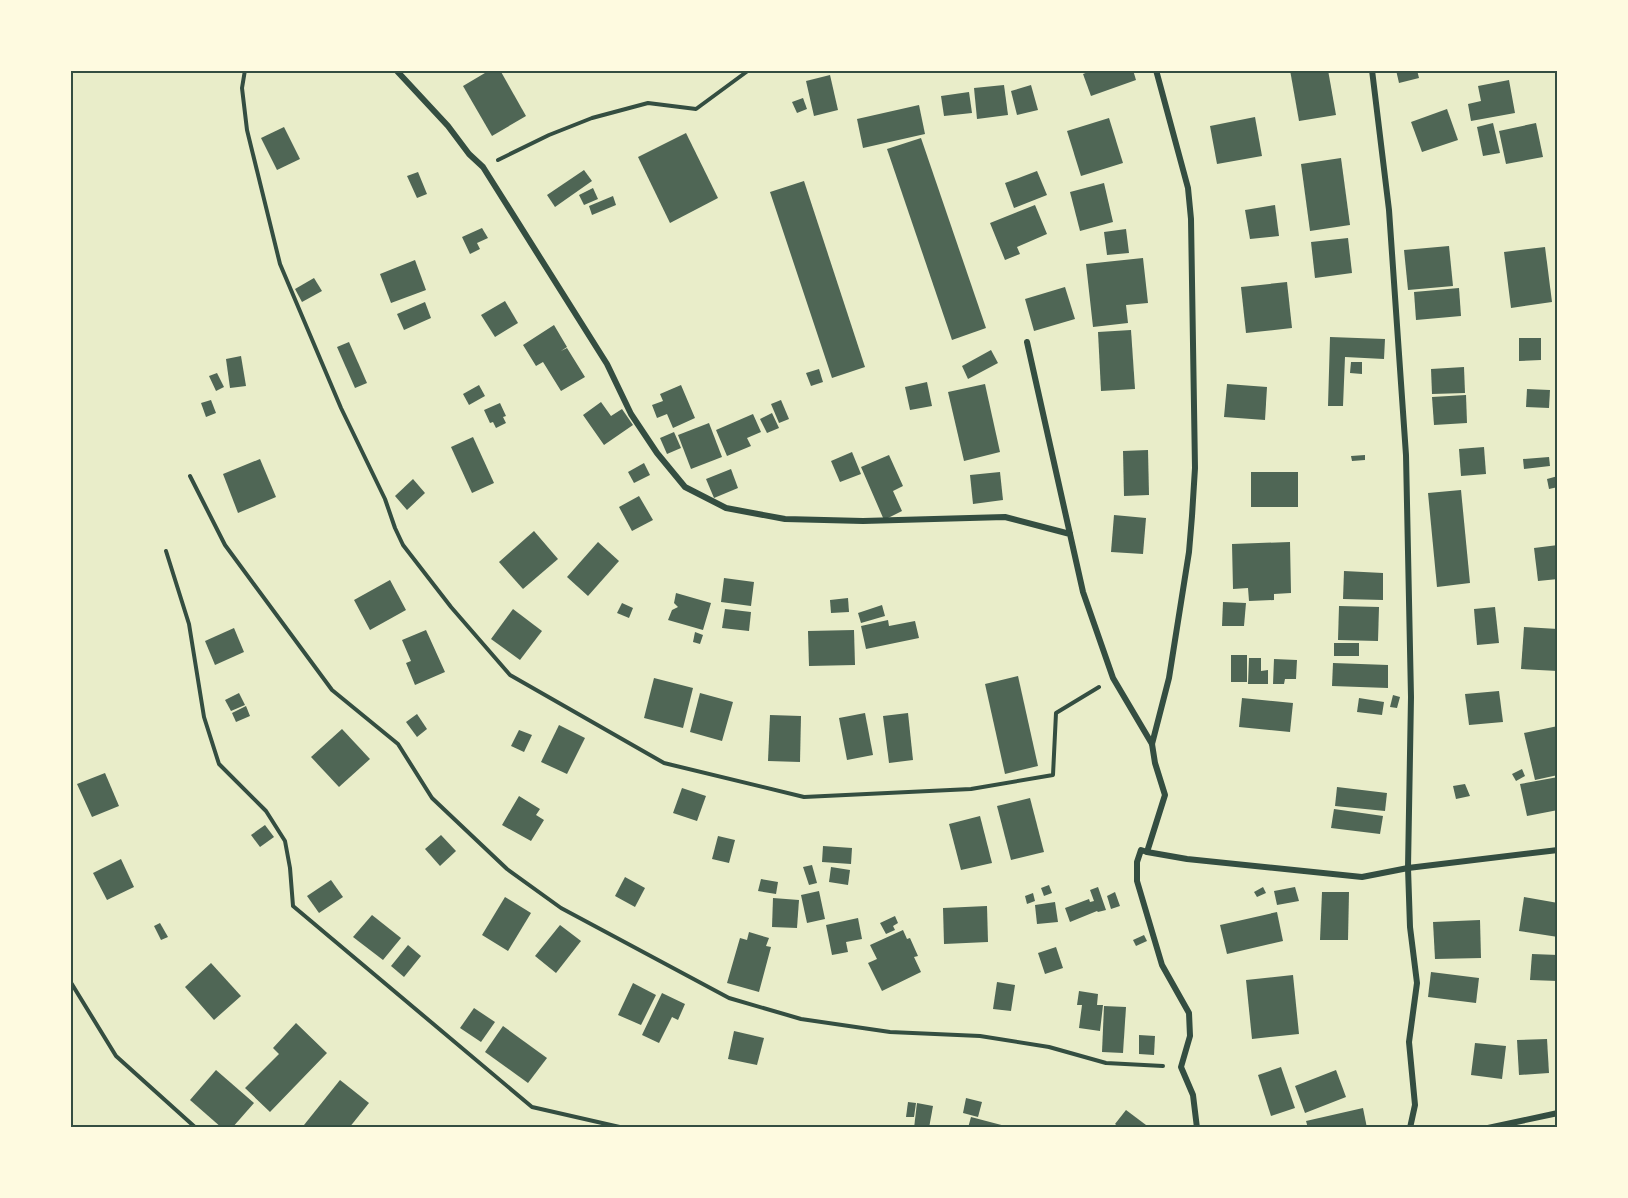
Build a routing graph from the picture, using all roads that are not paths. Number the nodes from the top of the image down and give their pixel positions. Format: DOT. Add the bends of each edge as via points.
graph roads {
  1 [pos="396,70"];
  2 [pos="1156,70"];
  3 [pos="1372,70"];
  4 [pos="1027,342"];
  5 [pos="1070,534"];
  6 [pos="1152,744"];
  7 [pos="1557,850"];
  8 [pos="1146,852"];
  9 [pos="1408,868"];
  10 [pos="1557,1113"];
  11 [pos="1197,1128"];
  12 [pos="1410,1128"];
  13 [pos="1488,1128"];
  1 -- 5 [label="street" via="483,167 607,364 631,414 685,487 726,508 785,519 1005,517"];
  2 -- 6 [label="street" via="1188,188 1196,468 1187,563 1169,678"];
  3 -- 9 [label="street" via="1389,210 1406,455 1411,697"];
  4 -- 5 [label="street"];
  5 -- 6 [label="street" via="1083,592 1113,678"];
  6 -- 8 [label="street" via="1165,795"];
  7 -- 9 [label="street"];
  8 -- 9 [label="street" via="1362,877"];
  8 -- 11 [label="street" via="1141,850 1137,862 1137,881 1162,965 1189,1013 1190,1036 1181,1067 1193,1095"];
  9 -- 12 [label="street" via="1417,983 1409,1042 1414,1105"];
  10 -- 13 [label="street"];
}
